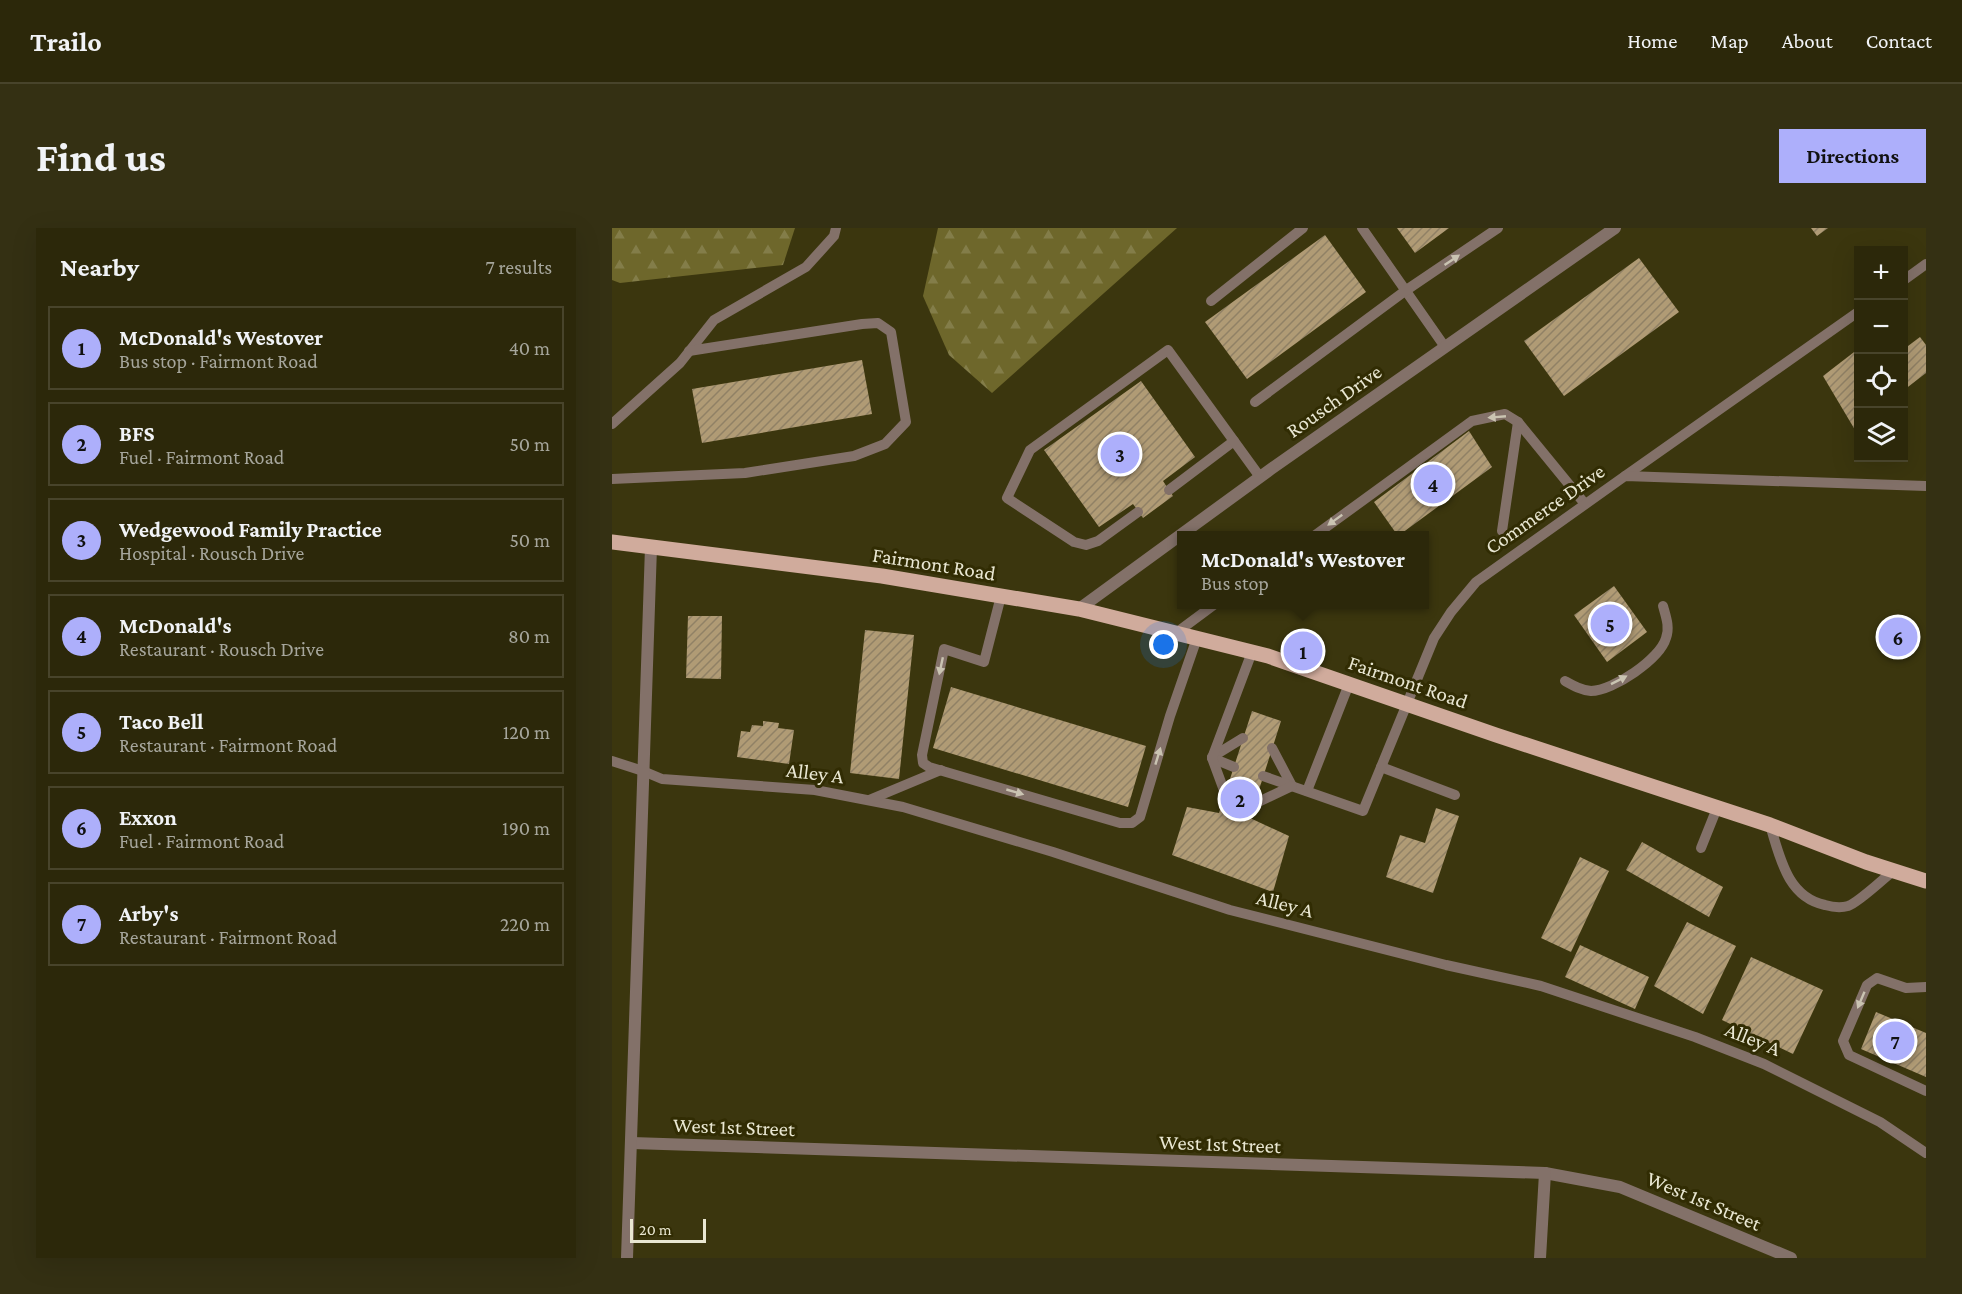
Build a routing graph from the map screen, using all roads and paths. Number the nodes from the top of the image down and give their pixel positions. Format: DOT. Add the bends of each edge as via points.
graph roads {
  1 [pos="836,228"];
  2 [pos="1303,228"];
  3 [pos="1362,228"];
  4 [pos="1498,228"];
  5 [pos="1615,228"];
  6 [pos="1926,264"];
  7 [pos="1908,277"];
  8 [pos="1406,291"];
  9 [pos="1211,301"];
  10 [pos="1854,315"];
  11 [pos="1445,347"];
  12 [pos="690,351"];
  13 [pos="1255,402"];
  14 [pos="1518,422"];
  15 [pos="612,424"];
  16 [pos="1234,441"];
  17 [pos="1625,476"];
  18 [pos="1260,477"];
  19 [pos="612,479"];
  20 [pos="1926,486"];
  21 [pos="1169,490"];
  22 [pos="1586,504"];
  23 [pos="1138,512"];
  24 [pos="1186,531"];
  25 [pos="1320,531"];
  26 [pos="1502,531"];
  27 [pos="1177,538"];
  28 [pos="612,542"];
  29 [pos="651,547"];
  30 [pos="1000,596"];
  31 [pos="1663,606"];
  32 [pos="1079,609"];
  33 [pos="1208,609"];
  34 [pos="1176,633"];
  35 [pos="1197,638"];
  36 [pos="1252,652"];
  37 [pos="1565,681"];
  38 [pos="1349,684"];
  39 [pos="1406,704"];
  40 [pos="1243,738"];
  41 [pos="1272,748"];
  42 [pos="1212,758"];
  43 [pos="612,762"];
  44 [pos="1234,767"];
  45 [pos="1381,767"];
  46 [pos="941,770"];
  47 [pos="643,771"];
  48 [pos="1263,776"];
  49 [pos="1292,786"];
  50 [pos="1307,791"];
  51 [pos="1226,793"];
  52 [pos="1455,795"];
  53 [pos="868,801"];
  54 [pos="1254,804"];
  55 [pos="1717,808"];
  56 [pos="1770,825"];
  57 [pos="1701,848"];
  58 [pos="1893,871"];
  59 [pos="1926,881"];
  60 [pos="1926,987"];
  61 [pos="1926,1091"];
  62 [pos="632,1143"];
  63 [pos="1926,1153"];
  64 [pos="1545,1173"];
  65 [pos="627,1258"];
  66 [pos="1540,1258"];
  67 [pos="1791,1258"];
  1 -- 12 [label="lane" via="834,236 806,267 714,320"];
  2 -- 9 [label="lane"];
  3 -- 8 [label="lane"];
  8 -- 4 [label="lane, one-way"];
  5 -- 11 [label="street, Rousch Drive"];
  6 -- 7 [label="lane"];
  8 -- 11 [label="lane"];
  8 -- 13 [label="lane"];
  10 -- 17 [label="lane"];
  11 -- 18 [label="street, Rousch Drive"];
  12 -- 15 [label="lane"];
  12 -- 19 [label="lane" via="878,323 891,332 906,422 885,444 854,456 745,473"];
  14 -- 22 [label="lane"];
  14 -- 25 [label="lane, one-way" via="1504,414 1472,421"];
  14 -- 26 [label="lane"];
  16 -- 18 [label="lane"];
  16 -- 21 [label="lane"];
  16 -- 23 [label="lane" via="1168,350 1030,450 1007,498 1074,542 1086,544 1098,541"];
  17 -- 20 [label="lane, Commerce Drive"];
  17 -- 22 [label="lane, Commerce Drive"];
  18 -- 24 [label="street, Rousch Drive"];
  22 -- 39 [label="lane, Commerce Drive" via="1476,582 1434,638"];
  27 -- 32 [label="street, Rousch Drive"];
  28 -- 29 [label="main road, Fairmont Road"];
  29 -- 30 [label="main road, Fairmont Road" via="882,576"];
  29 -- 47 [label="street"];
  30 -- 32 [label="main road, Fairmont Road"];
  30 -- 46 [label="lane, one-way" via="984,662 944,650 922,754 923,763"];
  37 -- 31 [label="lane, one-way" via="1594,691 1641,667 1661,650 1666,638 1668,626"];
  32 -- 34 [label="main road, Fairmont Road"];
  33 -- 34 [label="lane"];
  34 -- 35 [label="main road, Fairmont Road"];
  35 -- 36 [label="main road, Fairmont Road"];
  46 -- 35 [label="lane, one-way" via="1132,824 1140,817"];
  36 -- 38 [label="main road, Fairmont Road"];
  36 -- 42 [label="lane"];
  38 -- 39 [label="main road, Fairmont Road"];
  38 -- 50 [label="lane"];
  39 -- 45 [label="lane, Commerce Drive"];
  39 -- 55 [label="main road, Fairmont Road"];
  40 -- 42 [label="lane"];
  41 -- 49 [label="lane"];
  42 -- 44 [label="lane"];
  42 -- 51 [label="lane"];
  43 -- 47 [label="lane, Alley A"];
  45 -- 50 [label="lane, Commerce Drive" via="1363,811"];
  45 -- 52 [label="lane"];
  46 -- 53 [label="lane"];
  47 -- 53 [label="lane, Alley A" via="662,779 815,790"];
  47 -- 62 [label="street"];
  48 -- 49 [label="lane"];
  49 -- 50 [label="lane"];
  49 -- 54 [label="lane"];
  53 -- 63 [label="lane, Alley A" via="903,807 1053,852 1230,910 1541,986 1620,1011 1764,1064 1880,1122"];
  55 -- 56 [label="main road, Fairmont Road"];
  55 -- 57 [label="lane"];
  56 -- 58 [label="main road, Fairmont Road"];
  56 -- 58 [label="lane" via="1786,876 1813,902 1833,907 1849,905"];
  58 -- 59 [label="main road, Fairmont Road"];
  60 -- 61 [label="lane, one-way" via="1906,987 1877,978 1867,985 1843,1041 1849,1056"];
  62 -- 64 [label="street, West 1st Street"];
  62 -- 65 [label="street"];
  64 -- 66 [label="street"];
  64 -- 67 [label="street, West 1st Street" via="1620,1187"];
}
